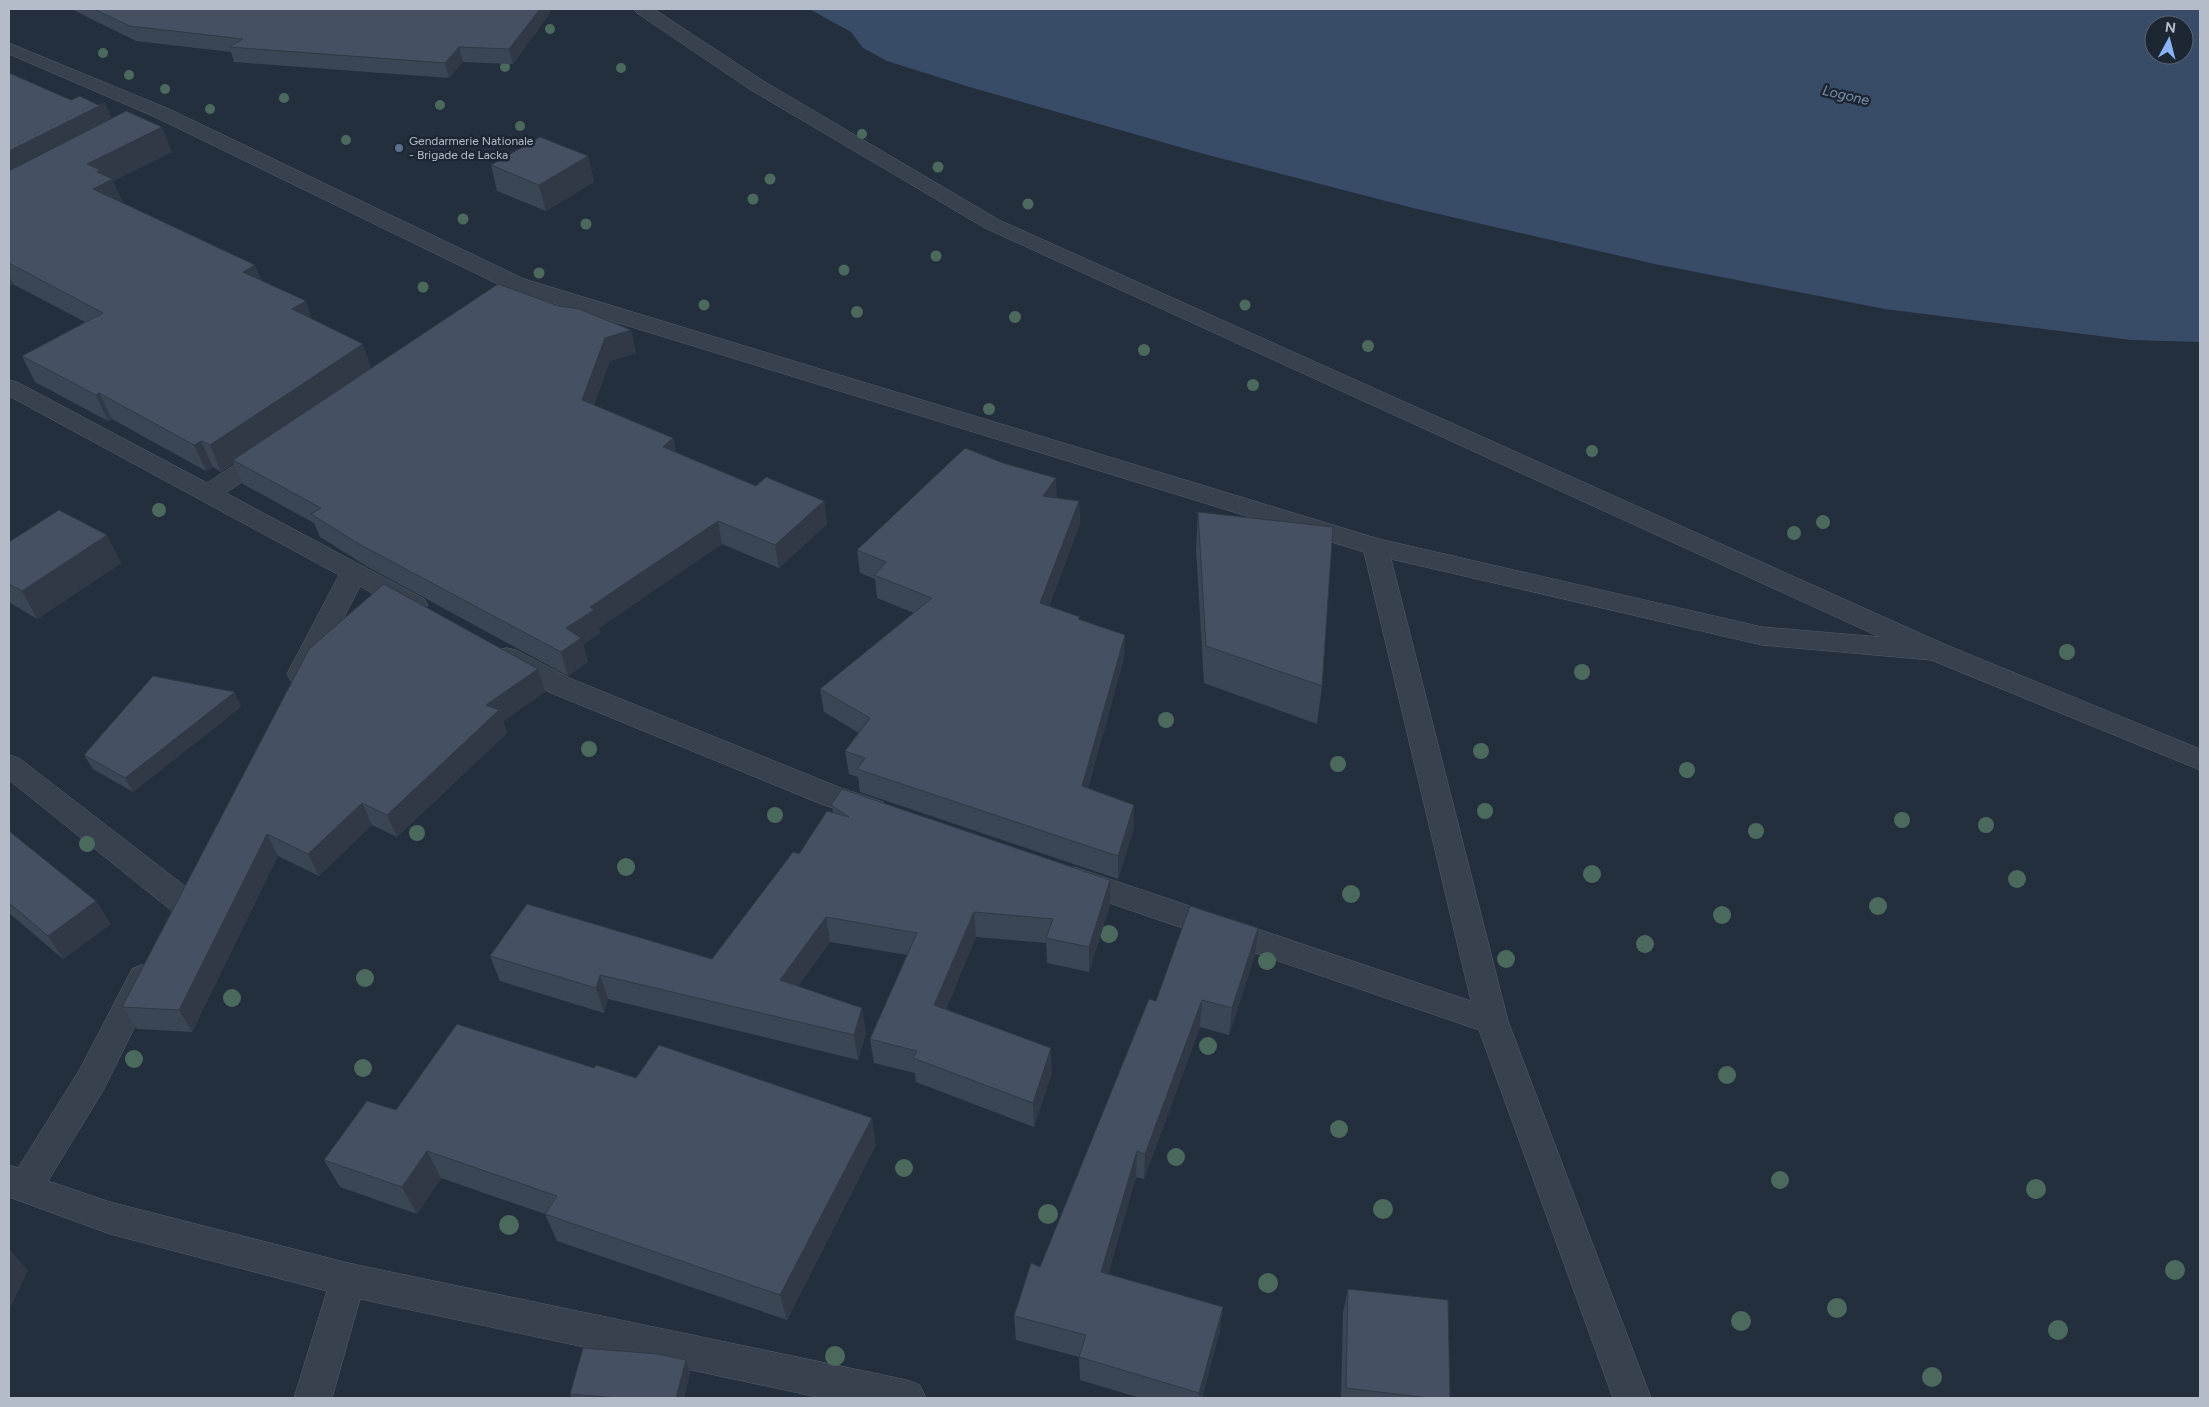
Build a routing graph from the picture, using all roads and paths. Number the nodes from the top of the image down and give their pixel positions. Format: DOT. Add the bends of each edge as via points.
graph roads {
  1 [pos="644,9"];
  2 [pos="9,48"];
  3 [pos="9,387"];
  4 [pos="290,438"];
  5 [pos="210,493"];
  6 [pos="1375,547"];
  7 [pos="354,572"];
  8 [pos="440,619"];
  9 [pos="482,643"];
  10 [pos="1935,651"];
  11 [pos="287,702"];
  12 [pos="2200,760"];
  13 [pos="9,765"];
  14 [pos="897,818"];
  15 [pos="1048,870"];
  16 [pos="196,876"];
  17 [pos="183,902"];
  18 [pos="170,928"];
  19 [pos="156,954"];
  20 [pos="1492,1022"];
  21 [pos="17,1184"];
  22 [pos="348,1280"];
  23 [pos="313,1398"];
  24 [pos="907,1398"];
  25 [pos="1632,1398"];
  1 -- 10 [label="street" via="758,86 992,224"];
  2 -- 6 [label="street" via="508,290"];
  3 -- 5 [label="street"];
  4 -- 5 [label="street"];
  5 -- 7 [label="street"];
  6 -- 10 [label="street" via="1762,636"];
  6 -- 20 [label="street"];
  7 -- 8 [label="street"];
  7 -- 11 [label="street"];
  9 -- 14 [label="street" via="558,685 831,796"];
  10 -- 12 [label="street"];
  13 -- 17 [label="street"];
  15 -- 20 [label="street"];
  16 -- 17 [label="street"];
  17 -- 18 [label="street"];
  19 -- 21 [label="street" via="92,1079"];
  20 -- 25 [label="street"];
  21 -- 22 [label="street" via="110,1218"];
  22 -- 23 [label="street"];
  22 -- 24 [label="street"];
}
